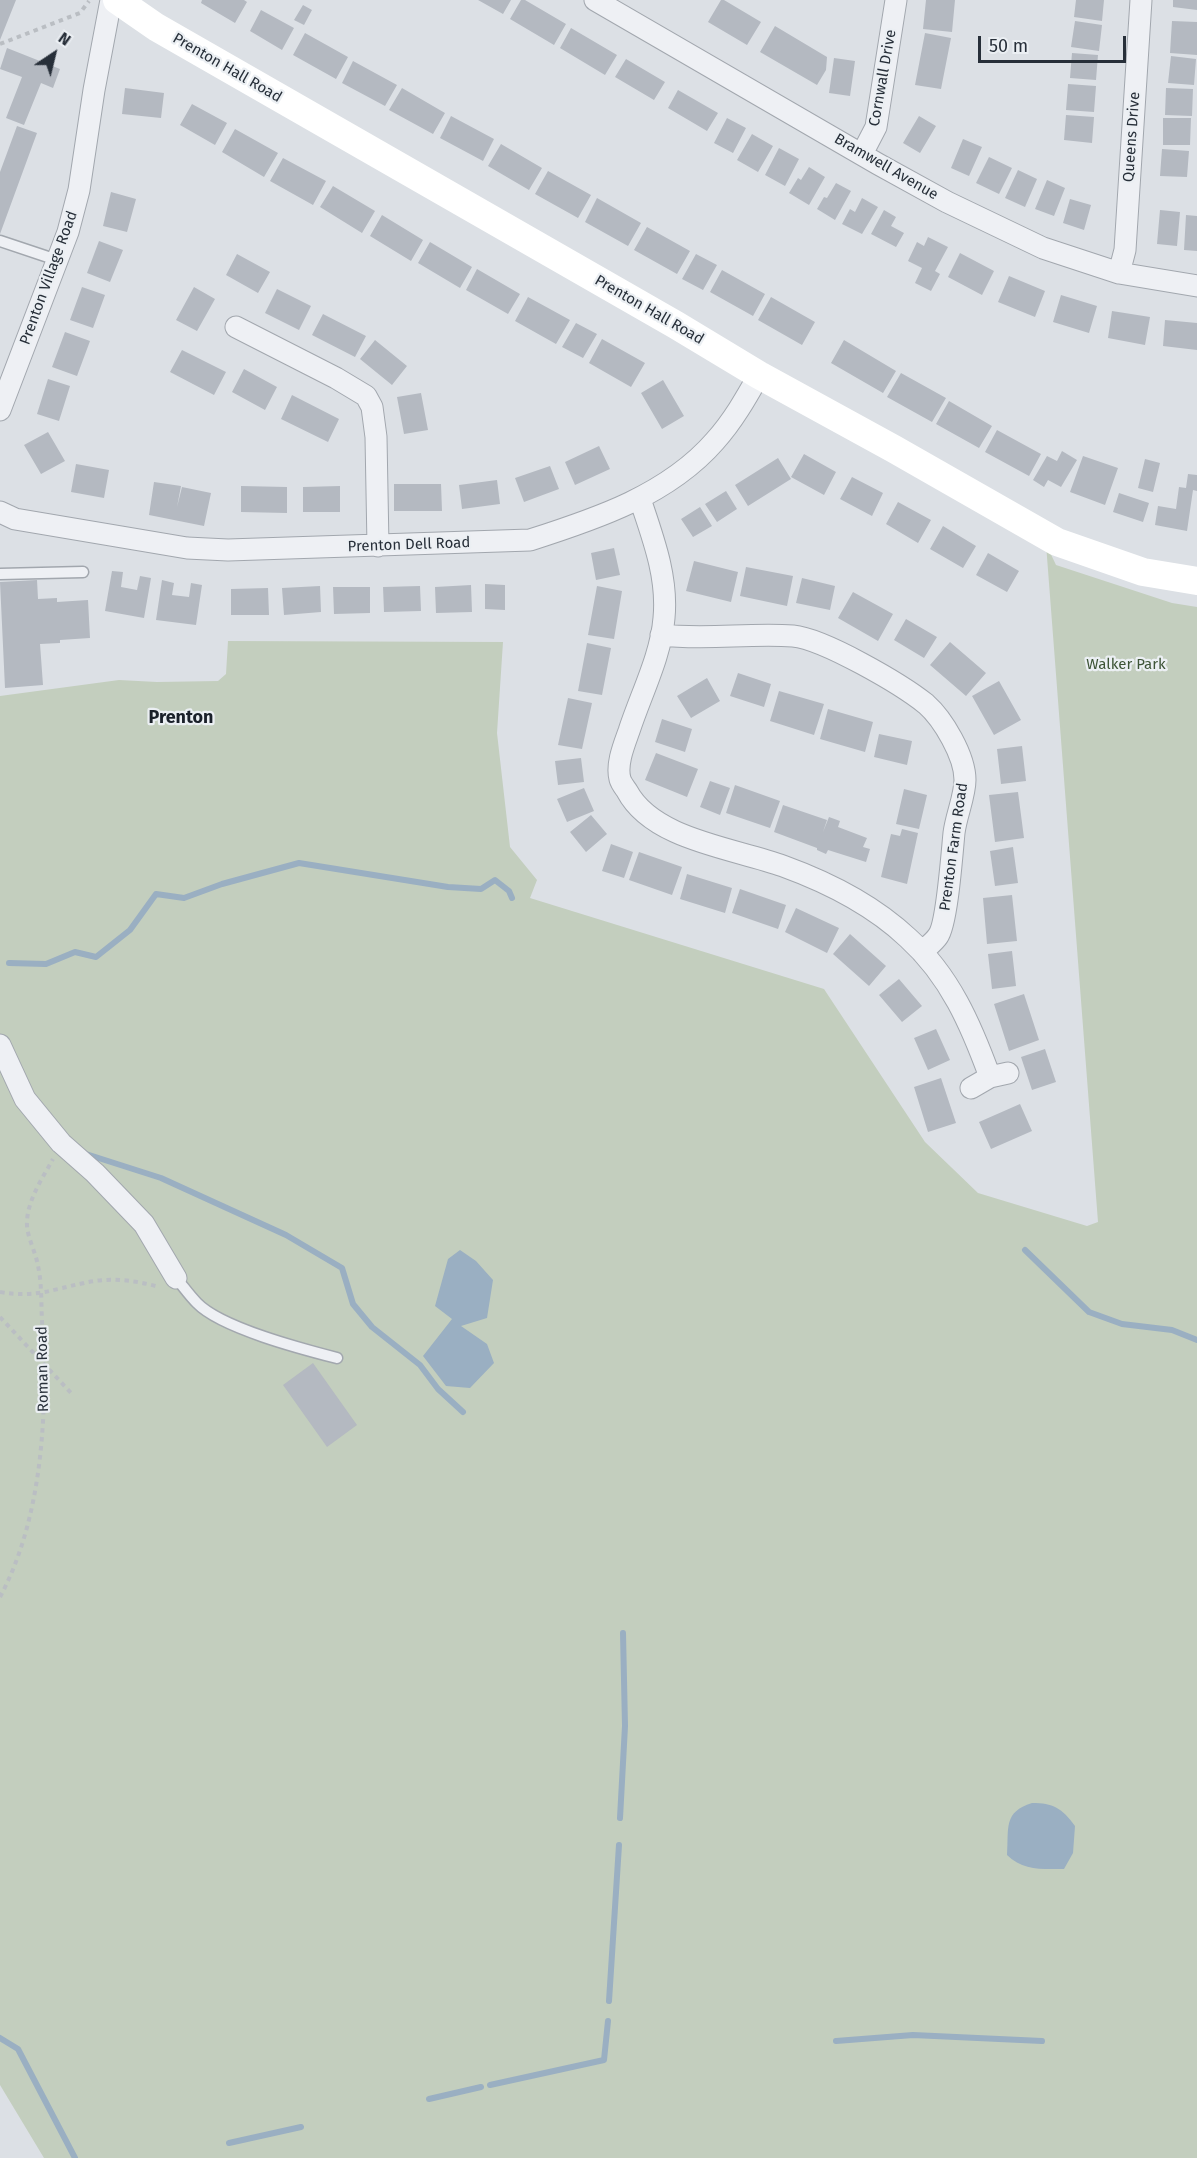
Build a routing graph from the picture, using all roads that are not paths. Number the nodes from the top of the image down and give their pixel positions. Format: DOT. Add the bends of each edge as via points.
graph roads {
  1 [pos="111,0"];
  2 [pos="117,0"];
  3 [pos="595,0"];
  4 [pos="896,0"];
  5 [pos="1141,0"];
  6 [pos="628,8"];
  7 [pos="862,154"];
  8 [pos="0,241"];
  9 [pos="57,260"];
  10 [pos="1119,273"];
  11 [pos="1197,286"];
  12 [pos="236,327"];
  13 [pos="759,375"];
  14 [pos="0,410"];
  15 [pos="640,499"];
  16 [pos="0,512"];
  17 [pos="378,546"];
  18 [pos="83,572"];
  19 [pos="0,574"];
  20 [pos="1197,581"];
  21 [pos="661,635"];
  22 [pos="922,952"];
  23 [pos="0,1045"];
  24 [pos="971,1088"];
  25 [pos="169,1283"];
  26 [pos="337,1358"];
  1 -- 9 [label="street, Prenton Village Road" via="79,190"];
  2 -- 13 [label="street, Prenton Hall Road" via="156,27"];
  3 -- 6 [label="street, Bramwell Avenue"];
  4 -- 7 [label="street, Cornwall Drive" via="876,127"];
  5 -- 10 [label="street, Queens Drive" via="1125,250"];
  6 -- 7 [label="street, Bramwell Avenue"];
  7 -- 10 [label="street, Bramwell Avenue" via="1043,248"];
  8 -- 9 [label="lane"];
  9 -- 14 [label="street, Prenton Village Road"];
  10 -- 11 [label="street, Bramwell Avenue"];
  12 -- 17 [label="street" via="366,396 372,407 376,437"];
  13 -- 15 [label="street, Prenton Dell Road" via="715,441 688,467"];
  13 -- 20 [label="street, Prenton Hall Road" via="1057,542 1143,572"];
  15 -- 17 [label="street, Prenton Dell Road" via="530,540"];
  15 -- 21 [label="street" via="665,587"];
  16 -- 17 [label="street, Prenton Dell Road" via="15,519 187,548"];
  18 -- 19 [label="lane"];
  21 -- 22 [label="street" via="621,754 620,779 632,802 649,817 682,835 783,866 831,886 873,911"];
  21 -- 22 [label="street, Prenton Farm Road" via="794,636 822,643 927,705 951,734 965,780 940,935"];
  22 -- 24 [label="street" via="939,970 999,1075"];
  23 -- 25 [label="street" via="26,1099 61,1143 144,1224"];
  25 -- 26 [label="lane" via="224,1321"];
}
